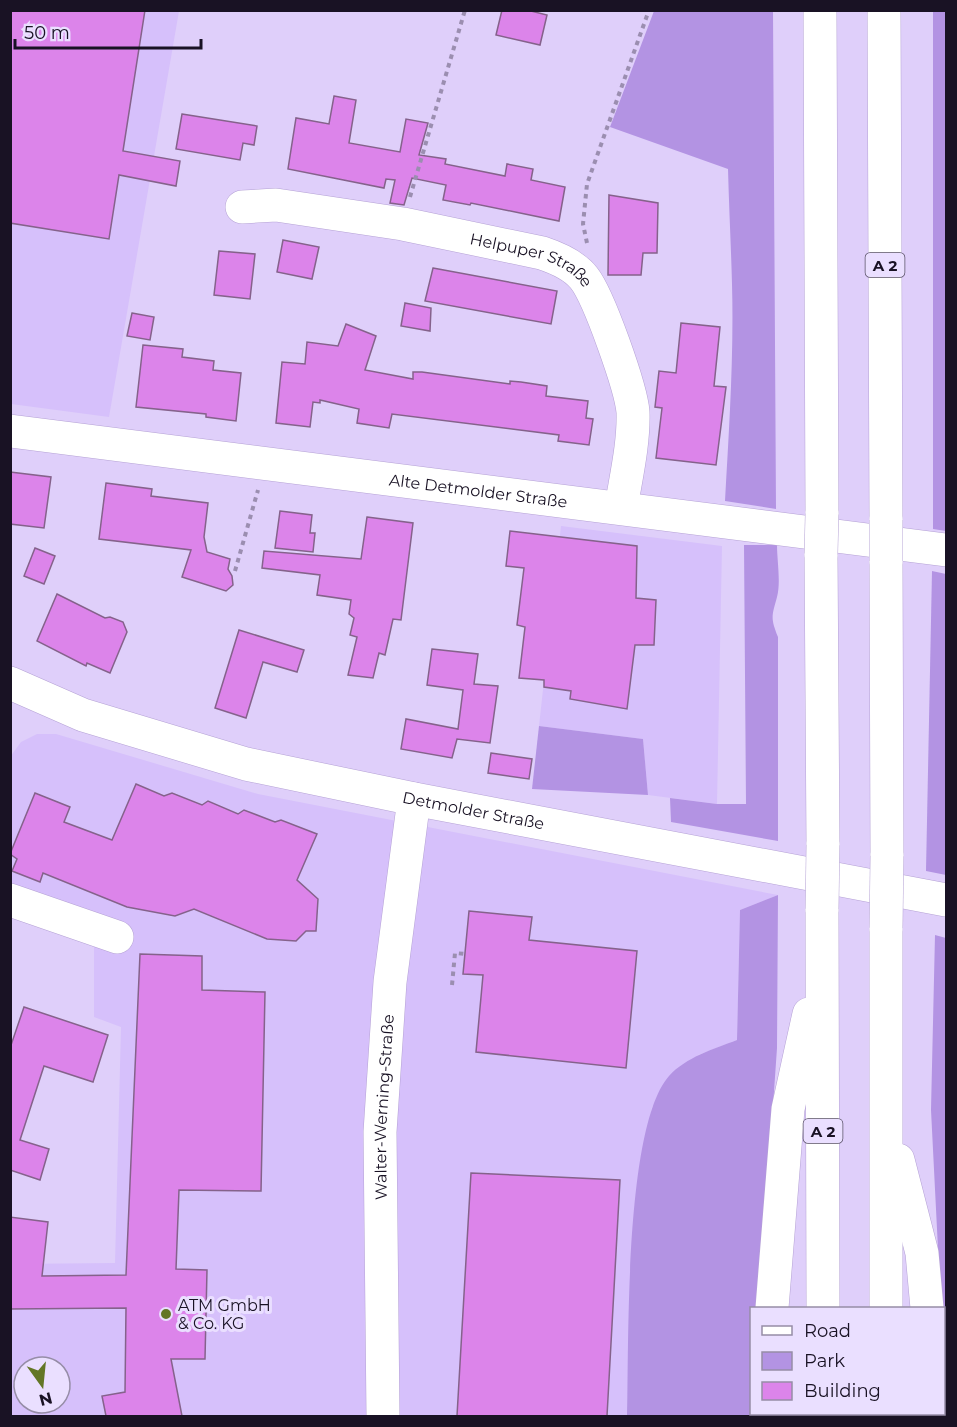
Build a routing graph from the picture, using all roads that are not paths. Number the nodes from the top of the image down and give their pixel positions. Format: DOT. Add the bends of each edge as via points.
graph roads {
  1 [pos="820,10"];
  2 [pos="884,10"];
  3 [pos="242,207"];
  4 [pos="10,431"];
  5 [pos="621,508"];
  6 [pos="946,550"];
  7 [pos="14,695"];
  8 [pos="414,799"];
  9 [pos="10,900"];
  10 [pos="946,900"];
  11 [pos="117,937"];
  12 [pos="823,954"];
  13 [pos="885,1112"];
  14 [pos="771,1307"];
  15 [pos="823,1307"];
  16 [pos="886,1307"];
  17 [pos="927,1307"];
  18 [pos="384,1416"];
  1 -- 12 [label="main road, A 2, bridge"];
  2 -- 13 [label="main road, A 2, bridge"];
  3 -- 5 [label="main road, Helpuper Straße" via="276,205 403,224 542,253 561,260 584,278 632,399 632,430"];
  4 -- 5 [label="main road, Alte Detmolder Straße"];
  5 -- 6 [label="main road, Alte Detmolder Straße"];
  7 -- 8 [label="main road, Detmolder Straße" via="204,753"];
  8 -- 10 [label="main road, Detmolder Straße"];
  8 -- 18 [label="main road, Walter-Werning-Straße" via="390,982 380,1132"];
  9 -- 11 [label="main road"];
  12 -- 14 [label="main road" via="788,1109"];
  12 -- 15 [label="main road, A 2"];
  13 -- 16 [label="main road, A 2"];
  13 -- 17 [label="main road" via="922,1253"];
}
